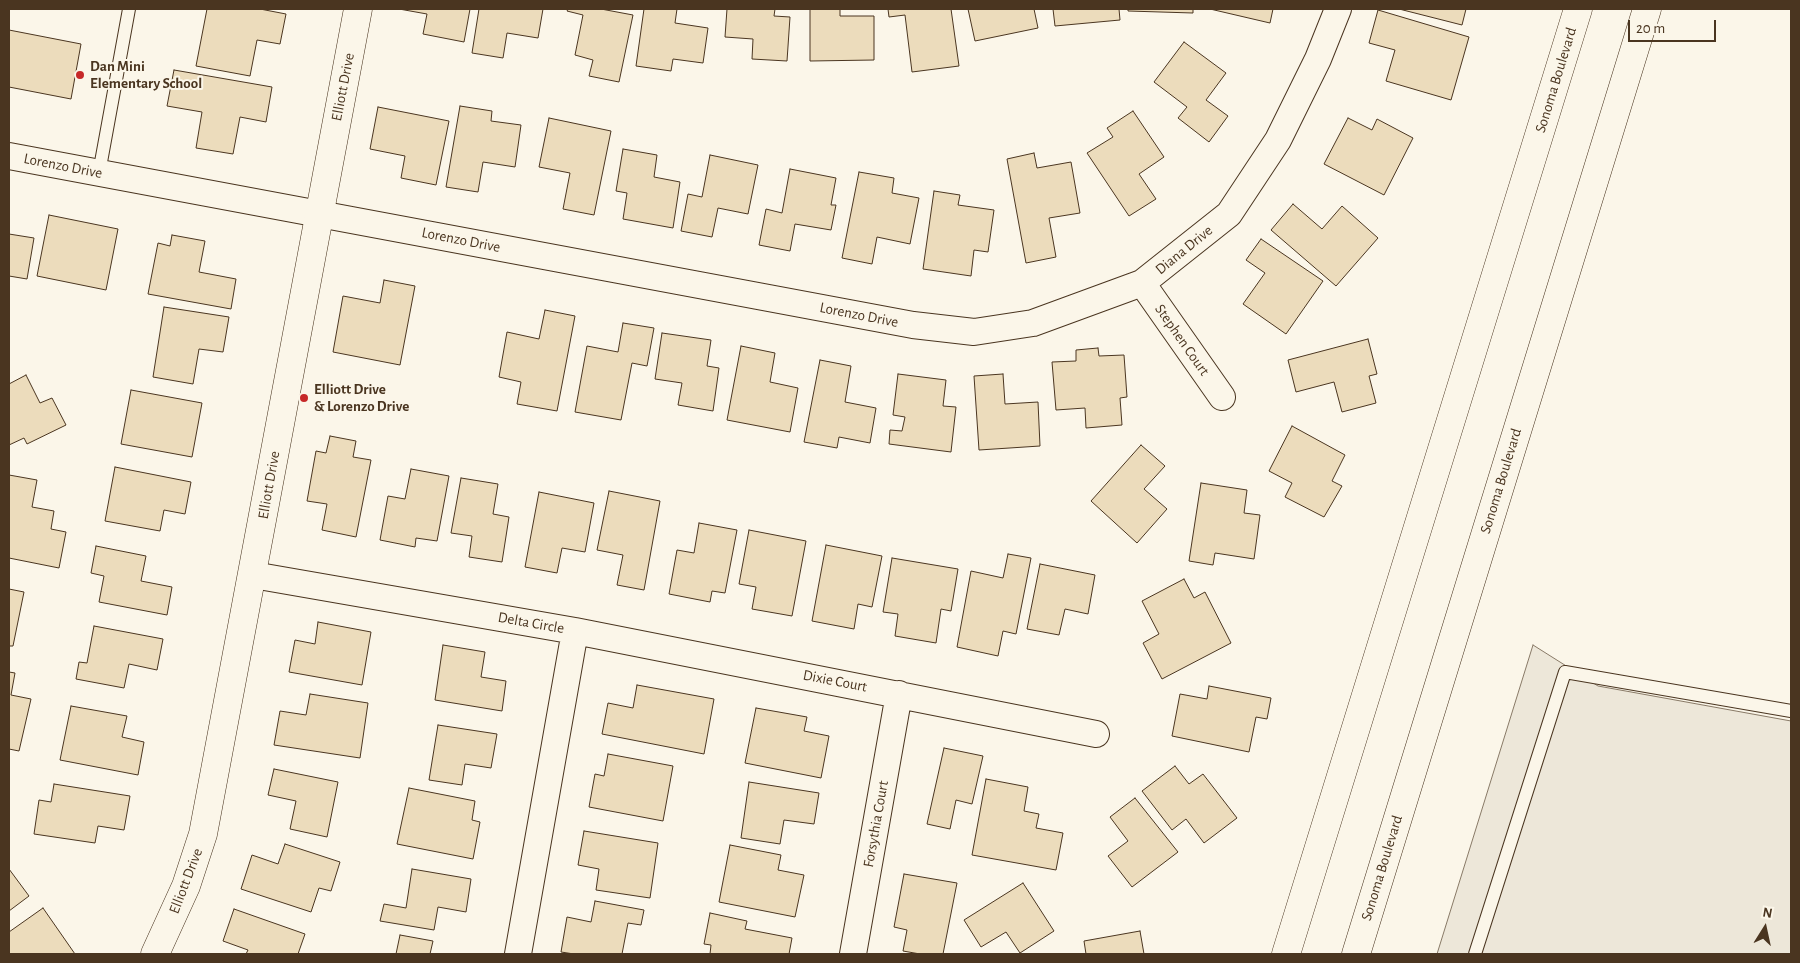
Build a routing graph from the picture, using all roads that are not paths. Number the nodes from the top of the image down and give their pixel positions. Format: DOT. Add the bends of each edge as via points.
graph roads {
  1 [pos="129,9"];
  2 [pos="358,9"];
  3 [pos="1338,9"];
  4 [pos="1578,9"];
  5 [pos="1647,9"];
  6 [pos="9,156"];
  7 [pos="99,173"];
  8 [pos="320,214"];
  9 [pos="1142,283"];
  10 [pos="913,325"];
  11 [pos="1222,397"];
  12 [pos="253,575"];
  13 [pos="574,631"];
  14 [pos="899,694"];
  15 [pos="1791,711"];
  16 [pos="1096,734"];
  17 [pos="155,954"];
  18 [pos="518,954"];
  19 [pos="853,954"];
  20 [pos="1286,954"];
  21 [pos="1356,954"];
  22 [pos="1475,954"];
  1 -- 7 [label="lane"];
  2 -- 8 [label="main road, Elliott Drive"];
  3 -- 9 [label="street, Diana Drive" via="1318,59 1278,140 1229,214"];
  4 -- 20 [label="main road, Sonoma Boulevard"];
  5 -- 21 [label="main road, Sonoma Boulevard"];
  6 -- 7 [label="street, Lorenzo Drive"];
  7 -- 8 [label="street, Lorenzo Drive"];
  8 -- 10 [label="street, Lorenzo Drive"];
  8 -- 12 [label="main road, Elliott Drive"];
  9 -- 10 [label="street, Diana Drive" via="1033,323 974,332"];
  9 -- 11 [label="street, Stephen Court"];
  12 -- 13 [label="street, Delta Circle"];
  12 -- 17 [label="main road, Elliott Drive" via="204,834 186,886"];
  13 -- 14 [label="street, Dixie Court"];
  13 -- 18 [label="street, Delta Circle"];
  14 -- 16 [label="street, Dixie Court"];
  14 -- 19 [label="street, Forsythia Court"];
  15 -- 22 [label="lane" via="1564,672"];
}
